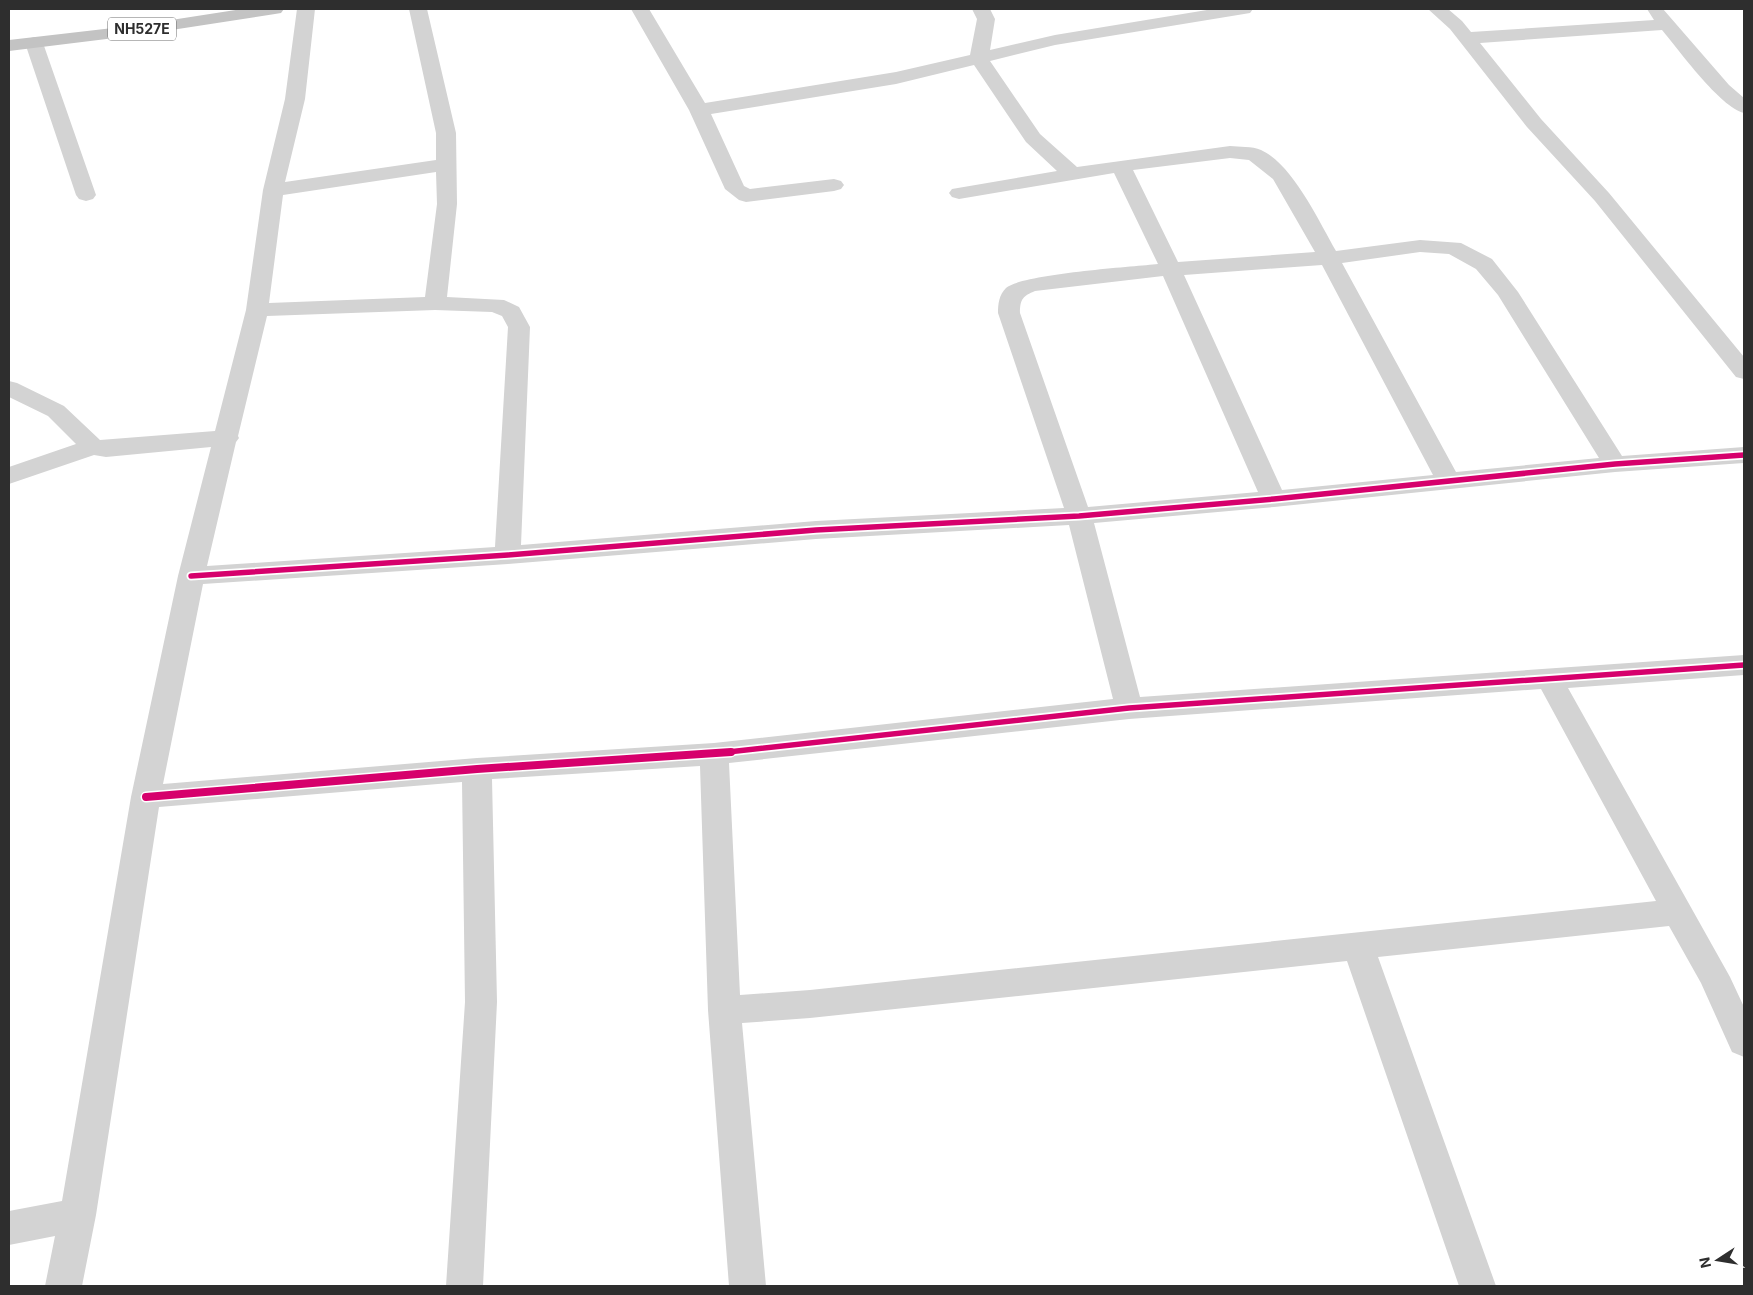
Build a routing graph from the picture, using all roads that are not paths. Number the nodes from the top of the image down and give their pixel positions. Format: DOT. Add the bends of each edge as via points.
graph roads {
  1 [pos="275,9"];
  2 [pos="306,9"];
  3 [pos="418,9"];
  4 [pos="640,9"];
  5 [pos="980,9"];
  6 [pos="1244,9"];
  7 [pos="1437,9"];
  8 [pos="1654,9"];
  9 [pos="1667,24"];
  10 [pos="1466,38"];
  11 [pos="34,43"];
  12 [pos="9,46"];
  13 [pos="979,58"];
  14 [pos="1744,107"];
  15 [pos="699,110"];
  16 [pos="446,165"];
  17 [pos="1121,166"];
  18 [pos="1072,174"];
  19 [pos="834,185"];
  20 [pos="274,190"];
  21 [pos="959,193"];
  22 [pos="86,195"];
  23 [pos="1329,258"];
  24 [pos="1171,269"];
  25 [pos="435,303"];
  26 [pos="257,310"];
  27 [pos="1744,372"];
  28 [pos="9,388"];
  29 [pos="226,438"];
  30 [pos="93,447"];
  31 [pos="1744,455"];
  32 [pos="1615,464"];
  33 [pos="9,476"];
  34 [pos="1448,480"];
  35 [pos="1274,499"];
  36 [pos="1079,516"];
  37 [pos="508,555"];
  38 [pos="191,576"];
  39 [pos="1744,665"];
  40 [pos="1549,679"];
  41 [pos="1129,708"];
  42 [pos="714,754"];
  43 [pos="477,769"];
  44 [pos="146,797"];
  45 [pos="1678,912"];
  46 [pos="1358,947"];
  47 [pos="724,1010"];
  48 [pos="1744,1042"];
  49 [pos="78,1215"];
  50 [pos="9,1228"];
  51 [pos="63,1286"];
  52 [pos="464,1286"];
  53 [pos="747,1286"];
  54 [pos="1477,1286"];
  1 -- 11 [label="highway, NH527E"];
  2 -- 20 [label="street" via="295,100"];
  3 -- 16 [label="street" via="446,133"];
  4 -- 15 [label="street"];
  5 -- 13 [label="street" via="986,19"];
  6 -- 13 [label="street" via="1055,40"];
  7 -- 10 [label="street"];
  8 -- 9 [label="street"];
  9 -- 10 [label="street"];
  9 -- 14 [label="street" via="1722,89"];
  10 -- 27 [label="street" via="1534,123 1602,197"];
  11 -- 12 [label="highway, NH527E"];
  11 -- 22 [label="street"];
  13 -- 15 [label="street" via="896,78"];
  13 -- 18 [label="street" via="1033,138"];
  15 -- 19 [label="street" via="735,189 746,196"];
  16 -- 20 [label="street"];
  16 -- 25 [label="street" via="447,204"];
  17 -- 18 [label="street"];
  17 -- 23 [label="street" via="1230,152 1254,154 1281,175"];
  17 -- 24 [label="street"];
  18 -- 21 [label="street"];
  20 -- 26 [label="street"];
  23 -- 24 [label="street"];
  23 -- 32 [label="street" via="1420,246 1453,248 1484,264 1507,292"];
  23 -- 34 [label="street"];
  24 -- 35 [label="street"];
  24 -- 36 [label="street" via="1031,285 1014,292 1008,300 1009,313"];
  25 -- 26 [label="street"];
  25 -- 37 [label="street" via="496,305 511,312 519,327"];
  26 -- 29 [label="street"];
  28 -- 30 [label="street" via="56,411"];
  29 -- 30 [label="street" via="106,450"];
  29 -- 38 [label="street"];
  30 -- 33 [label="street"];
  31 -- 32 [label="street"];
  32 -- 34 [label="street"];
  34 -- 35 [label="street"];
  35 -- 36 [label="street"];
  36 -- 37 [label="street" via="816,530"];
  36 -- 41 [label="street"];
  37 -- 38 [label="street"];
  38 -- 44 [label="street"];
  39 -- 40 [label="street"];
  40 -- 41 [label="street"];
  40 -- 45 [label="street"];
  41 -- 42 [label="street"];
  42 -- 43 [label="street"];
  42 -- 47 [label="street"];
  43 -- 44 [label="street"];
  43 -- 52 [label="street" via="481,1002"];
  44 -- 49 [label="street"];
  45 -- 46 [label="street"];
  45 -- 48 [label="street" via="1714,977"];
  46 -- 47 [label="street" via="810,1004"];
  46 -- 54 [label="street"];
  47 -- 53 [label="street"];
  49 -- 50 [label="street"];
  49 -- 51 [label="street"];
}
